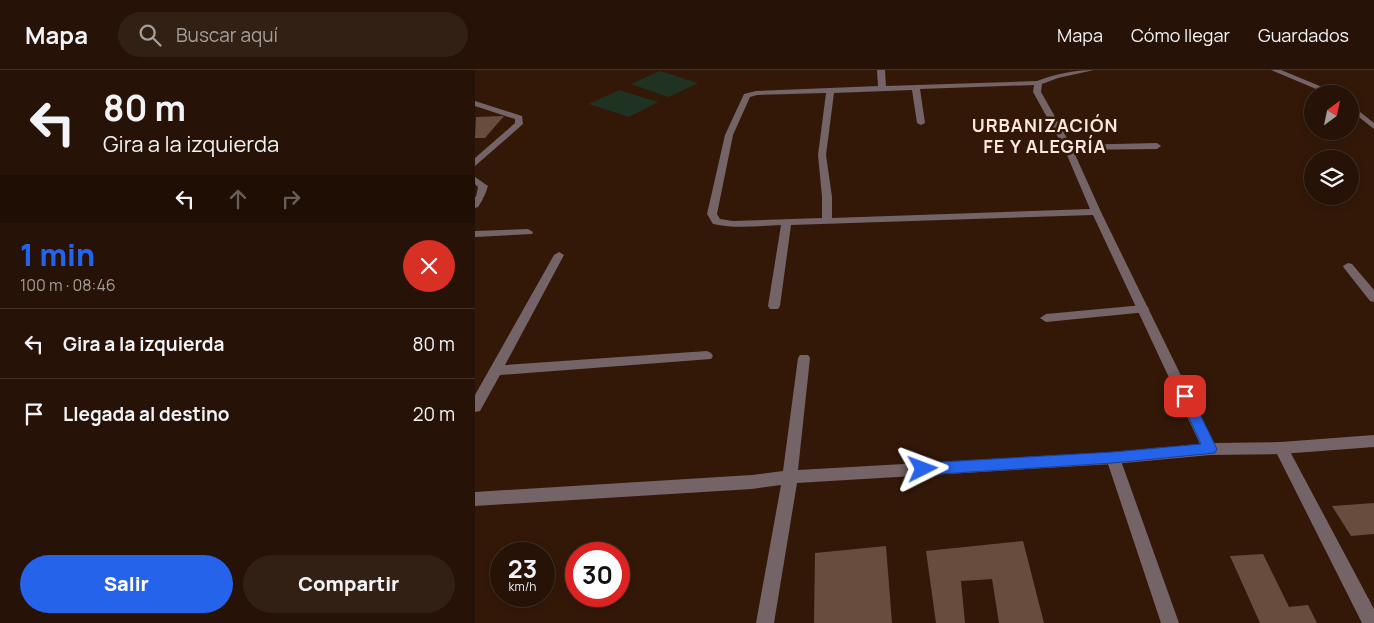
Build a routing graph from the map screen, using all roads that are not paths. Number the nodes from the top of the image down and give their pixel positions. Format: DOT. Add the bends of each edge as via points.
graph roads {
  1 [pos="881,70"];
  2 [pos="1090,70"];
  3 [pos="1275,70"];
  4 [pos="1038,83"];
  5 [pos="1312,85"];
  6 [pos="916,88"];
  7 [pos="882,89"];
  8 [pos="830,91"];
  9 [pos="475,103"];
  10 [pos="1359,114"];
  11 [pos="921,123"];
  12 [pos="1374,127"];
  13 [pos="1157,146"];
  14 [pos="1068,148"];
  15 [pos="475,163"];
  16 [pos="475,180"];
  17 [pos="476,201"];
  18 [pos="1097,212"];
  19 [pos="827,220"];
  20 [pos="787,221"];
  21 [pos="528,232"];
  22 [pos="475,234"];
  23 [pos="559,255"];
  24 [pos="1348,266"];
  25 [pos="1374,298"];
  26 [pos="774,306"];
  27 [pos="1143,309"];
  28 [pos="1046,318"];
  29 [pos="707,356"];
  30 [pos="804,358"];
  31 [pos="495,370"];
  32 [pos="475,406"];
  33 [pos="1374,441"];
  34 [pos="1281,448"];
  35 [pos="1210,449"];
  36 [pos="1113,458"];
  37 [pos="789,477"];
  38 [pos="475,499"];
  39 [pos="765,623"];
  40 [pos="1170,623"];
  41 [pos="1372,623"];
  1 -- 7 [label="street"];
  2 -- 4 [label="street"];
  3 -- 5 [label="street"];
  4 -- 6 [label="street"];
  4 -- 14 [label="street" via="1037,92"];
  6 -- 7 [label="street"];
  6 -- 11 [label="street"];
  7 -- 8 [label="street"];
  8 -- 19 [label="street" via="822,155"];
  8 -- 20 [label="street" via="747,96 729,135 711,214 717,222 733,224"];
  9 -- 15 [label="street" via="519,118 519,124"];
  10 -- 12 [label="street"];
  13 -- 14 [label="street"];
  14 -- 18 [label="street"];
  16 -- 17 [label="street" via="483,186"];
  18 -- 19 [label="street"];
  18 -- 27 [label="street"];
  19 -- 20 [label="street"];
  20 -- 26 [label="street"];
  21 -- 22 [label="street"];
  23 -- 31 [label="street"];
  24 -- 25 [label="street"];
  27 -- 28 [label="street"];
  27 -- 35 [label="street"];
  29 -- 31 [label="street"];
  30 -- 37 [label="street"];
  31 -- 32 [label="street"];
  33 -- 34 [label="street"];
  34 -- 35 [label="street"];
  34 -- 41 [label="street"];
  35 -- 36 [label="street"];
  36 -- 37 [label="street"];
  36 -- 40 [label="street"];
  37 -- 38 [label="street"];
  37 -- 39 [label="street"];
}
